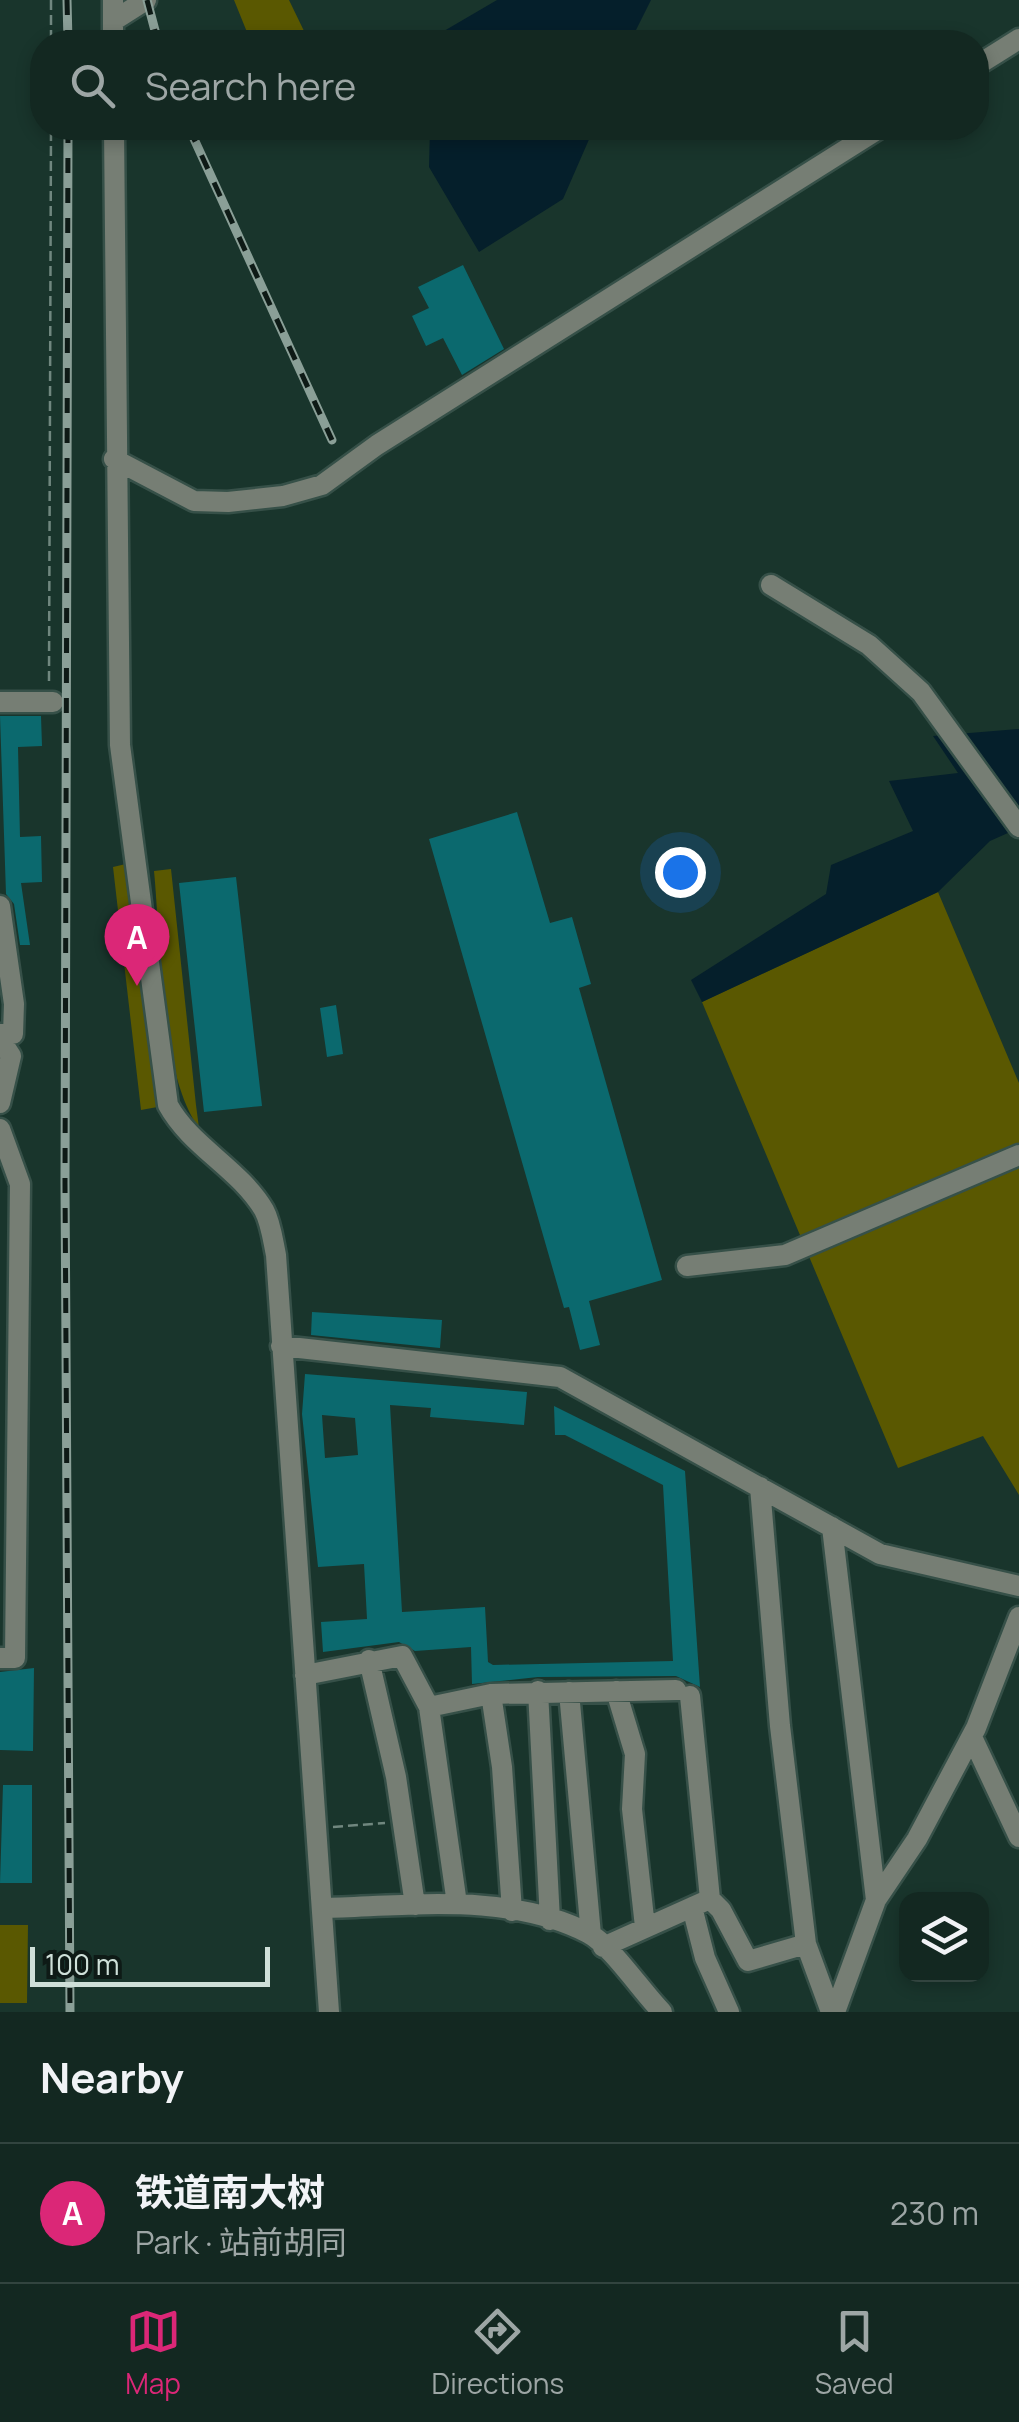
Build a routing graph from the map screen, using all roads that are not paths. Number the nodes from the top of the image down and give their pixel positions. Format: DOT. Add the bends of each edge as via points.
graph roads {
  1 [pos="146,0"];
  2 [pos="113,10"];
  3 [pos="1019,40"];
  4 [pos="989,58"];
  5 [pos="114,140"];
  6 [pos="861,140"];
  7 [pos="114,459"];
  8 [pos="771,585"];
  9 [pos="0,702"];
  10 [pos="51,702"];
  11 [pos="1019,827"];
  12 [pos="0,906"];
  13 [pos="4,1036"];
  14 [pos="0,1103"];
  15 [pos="0,1129"];
  16 [pos="1019,1154"];
  17 [pos="687,1266"];
  18 [pos="281,1346"];
  19 [pos="760,1487"];
  20 [pos="832,1527"];
  21 [pos="1019,1586"];
  22 [pos="1019,1616"];
  23 [pos="0,1658"];
  24 [pos="369,1660"];
  25 [pos="305,1675"];
  26 [pos="538,1691"];
  27 [pos="616,1691"];
  28 [pos="568,1692"];
  29 [pos="491,1694"];
  30 [pos="429,1707"];
  31 [pos="972,1737"];
  32 [pos="1019,1837"];
  33 [pos="876,1900"];
  34 [pos="701,1903"];
  35 [pos="456,1904"];
  36 [pos="415,1905"];
  37 [pos="323,1908"];
  38 [pos="512,1911"];
  39 [pos="550,1920"];
  40 [pos="645,1927"];
  41 [pos="597,1941"];
  42 [pos="806,1944"];
  43 [pos="329,2012"];
  44 [pos="662,2012"];
  45 [pos="729,2012"];
  46 [pos="833,2012"];
  1 -- 2 [label="street"];
  3 -- 4 [label="street"];
  5 -- 7 [label="street"];
  6 -- 7 [label="street" via="322,485 264,498 194,501"];
  7 -- 18 [label="street" via="120,745 168,1104 266,1213 276,1256"];
  8 -- 11 [label="street" via="869,645 921,692"];
  9 -- 10 [label="street"];
  12 -- 13 [label="street" via="14,1004"];
  13 -- 14 [label="street" via="12,1056"];
  15 -- 23 [label="street" via="20,1184 15,1658"];
  16 -- 17 [label="street" via="785,1255"];
  18 -- 19 [label="street" via="560,1377"];
  18 -- 25 [label="street"];
  19 -- 20 [label="street"];
  19 -- 42 [label="street"];
  20 -- 21 [label="street" via="880,1554"];
  20 -- 33 [label="street"];
  22 -- 31 [label="street"];
  24 -- 25 [label="street"];
  24 -- 30 [label="street" via="402,1656"];
  24 -- 36 [label="street"];
  25 -- 37 [label="street"];
  26 -- 28 [label="street"];
  26 -- 29 [label="street"];
  26 -- 39 [label="street"];
  27 -- 28 [label="street"];
  27 -- 34 [label="street" via="683,1693"];
  27 -- 40 [label="street" via="635,1754 632,1810"];
  28 -- 41 [label="street"];
  29 -- 30 [label="street"];
  29 -- 38 [label="street"];
  30 -- 35 [label="street"];
  31 -- 32 [label="street"];
  31 -- 33 [label="street"];
  33 -- 46 [label="street"];
  34 -- 40 [label="street"];
  34 -- 42 [label="street" via="721,1910 748,1961"];
  34 -- 45 [label="street" via="706,1958"];
  35 -- 36 [label="street"];
  35 -- 38 [label="street"];
  36 -- 37 [label="street"];
  37 -- 43 [label="street"];
  38 -- 39 [label="street"];
  39 -- 41 [label="street"];
  40 -- 41 [label="street"];
  41 -- 44 [label="street"];
  42 -- 46 [label="street"];
}
